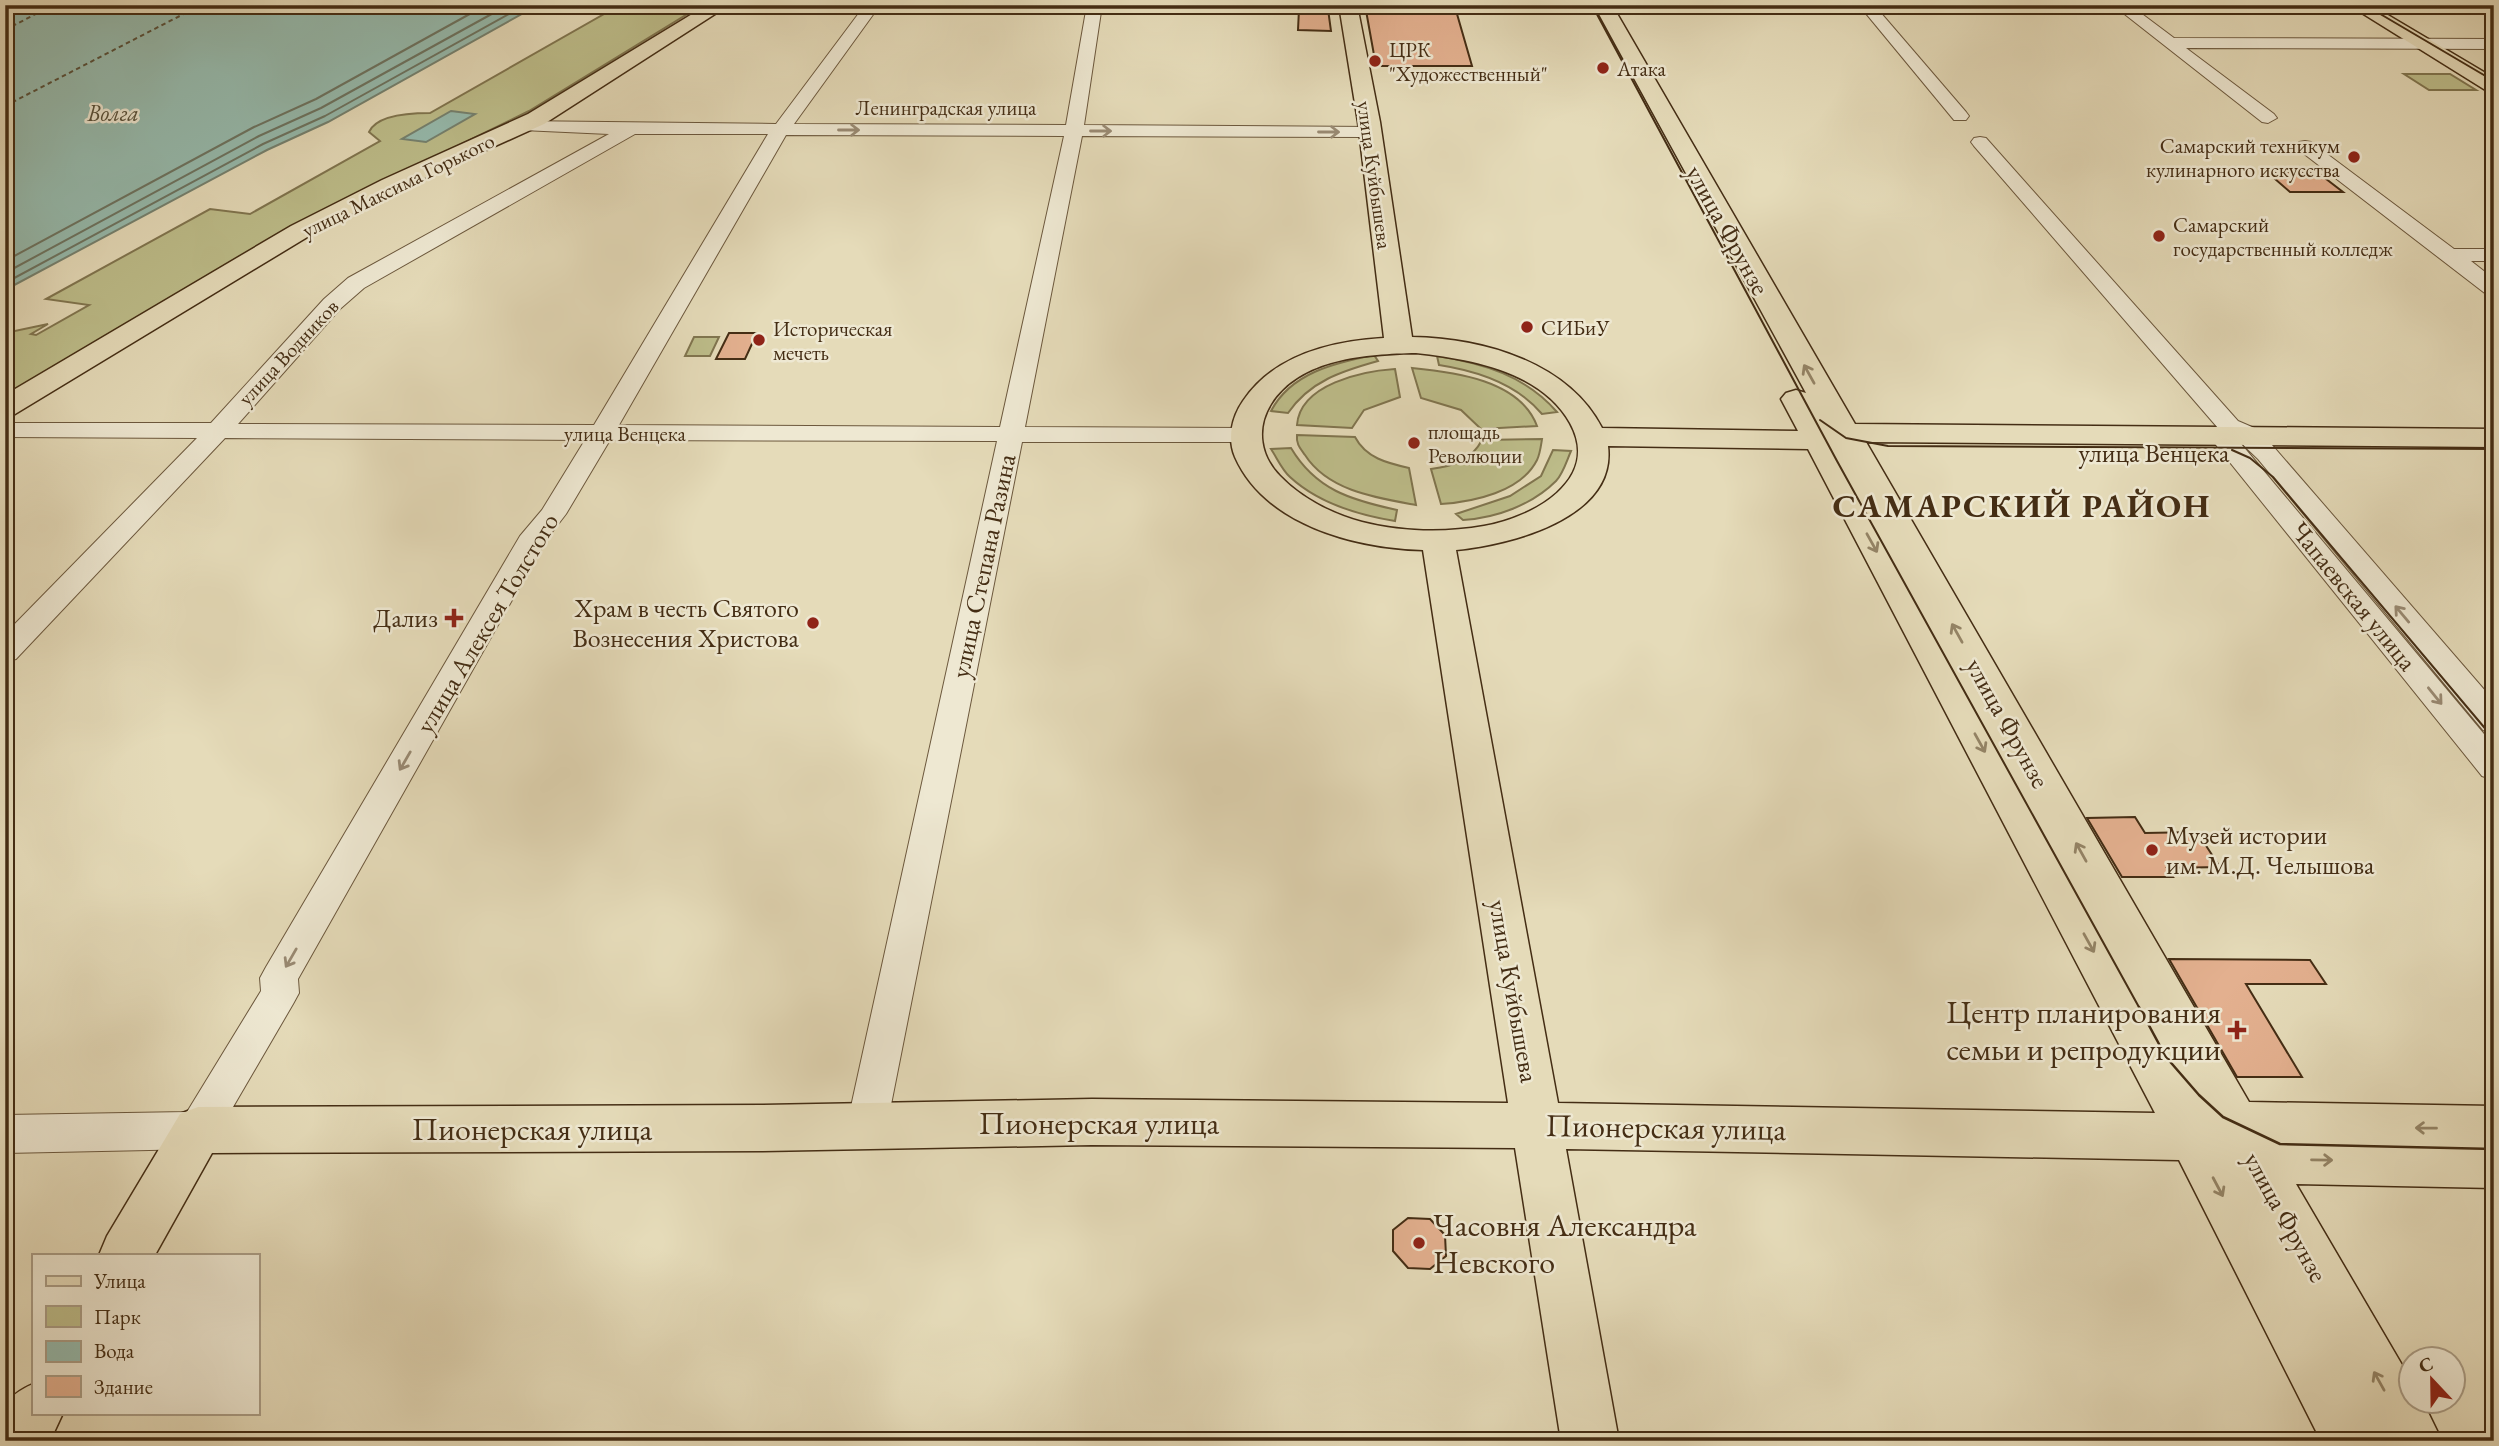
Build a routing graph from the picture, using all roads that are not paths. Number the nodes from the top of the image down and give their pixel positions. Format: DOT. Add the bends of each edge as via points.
graph roads {
  1 [pos="720,5"];
  2 [pos="873,5"];
  3 [pos="1095,5"];
  4 [pos="1348,5"];
  5 [pos="1586,5"];
  6 [pos="1603,5"];
  7 [pos="1866,5"];
  8 [pos="2120,5"];
  9 [pos="2358,5"];
  10 [pos="2374,5"];
  11 [pos="2170,43"];
  12 [pos="2431,44"];
  13 [pos="2494,44"];
  14 [pos="2494,75"];
  15 [pos="2494,87"];
  16 [pos="1960,116"];
  17 [pos="2269,118"];
  18 [pos="522,125"];
  19 [pos="631,129"];
  20 [pos="781,129"];
  21 [pos="1074,131"];
  22 [pos="1370,132"];
  23 [pos="1980,142"];
  24 [pos="2305,146"];
  25 [pos="2448,255"];
  26 [pos="2494,255"];
  27 [pos="2494,289"];
  28 [pos="1743,301"];
  29 [pos="1399,345"];
  30 [pos="1782,374"];
  31 [pos="5,408"];
  32 [pos="5,430"];
  33 [pos="218,431"];
  34 [pos="600,433"];
  35 [pos="1010,435"];
  36 [pos="1245,435"];
  37 [pos="1591,437"];
  38 [pos="2494,438"];
  39 [pos="2241,441"];
  40 [pos="1838,442"];
  41 [pos="2494,455"];
  42 [pos="1438,540"];
  43 [pos="5,652"];
  44 [pos="2494,722"];
  45 [pos="2494,768"];
  46 [pos="867,1125"];
  47 [pos="1537,1126"];
  48 [pos="2494,1129"];
  49 [pos="198,1130"];
  50 [pos="5,1134"];
  51 [pos="2227,1140"];
  52 [pos="2494,1164"];
  53 [pos="128,1254"];
  54 [pos="33,1414"];
  55 [pos="18,1441"];
  56 [pos="1590,1441"];
  57 [pos="2352,1441"];
  58 [pos="2413,1441"];
  1 -- 18 [label="main road, улица Максима Горького"];
  2 -- 20 [label="street, улица Алексея Толстого"];
  3 -- 21 [label="street, улица Степана Разина"];
  4 -- 22 [label="main road, улица Куйбышева"];
  5 -- 28 [label="main road, улица Фрунзе"];
  40 -- 6 [label="main road, улица Фрунзе, one-way"];
  7 -- 16 [label="street"];
  8 -- 11 [label="street"];
  9 -- 12 [label="main road"];
  10 -- 12 [label="main road"];
  11 -- 12 [label="street"];
  11 -- 17 [label="street"];
  12 -- 13 [label="street"];
  12 -- 14 [label="main road"];
  12 -- 15 [label="main road"];
  18 -- 19 [label="street, Ленинградская улица"];
  18 -- 31 [label="main road, улица Максима Горького" via="330,214"];
  19 -- 20 [label="street, Ленинградская улица"];
  19 -- 33 [label="street, улица Водников" via="356,283"];
  20 -- 21 [label="street, Ленинградская улица, one-way"];
  20 -- 34 [label="street, улица Алексея Толстого"];
  21 -- 22 [label="street, Ленинградская улица, one-way"];
  21 -- 35 [label="street, улица Степана Разина"];
  22 -- 29 [label="main road, улица Куйбышева"];
  23 -- 39 [label="street, Чапаевская улица"];
  24 -- 25 [label="street"];
  25 -- 26 [label="street"];
  25 -- 27 [label="street"];
  29 -- 36 [label="main road" via="1328,356 1286,374 1268,387 1251,410"];
  29 -- 37 [label="main road" via="1451,349 1522,369 1567,399"];
  30 -- 40 [label="main road, улица Фрунзе"];
  32 -- 33 [label="street, улица Венцека"];
  33 -- 34 [label="street, улица Венцека"];
  33 -- 43 [label="street, улица Водников"];
  34 -- 35 [label="street, улица Венцека"];
  34 -- 49 [label="street, улица Алексея Толстого, one-way" via="553,514 534,536 279,978 280,993"];
  35 -- 36 [label="street, улица Венцека"];
  35 -- 46 [label="street, улица Степана Разина"];
  36 -- 42 [label="main road" via="1247,450 1265,481 1296,505 1373,534"];
  37 -- 40 [label="main road, улица Венцека"];
  37 -- 42 [label="main road" via="1592,467 1566,503 1501,533"];
  38 -- 39 [label="main road, улица Венцека"];
  39 -- 40 [label="main road, улица Венцека"];
  39 -- 41 [label="main road, улица Венцека"];
  44 -- 39 [label="street, Чапаевская улица, one-way"];
  39 -- 45 [label="street, Чапаевская улица, one-way"];
  40 -- 51 [label="main road, улица Фрунзе"];
  42 -- 47 [label="main road, улица Куйбышева"];
  46 -- 47 [label="main road, Пионерская улица"];
  46 -- 49 [label="main road, Пионерская улица"];
  47 -- 51 [label="main road, Пионерская улица"];
  47 -- 56 [label="main road, улица Куйбышева"];
  48 -- 51 [label="main road, Пионерская улица, one-way"];
  49 -- 50 [label="street, Пионерская улица"];
  49 -- 53 [label="main road, улица Алексея Толстого"];
  51 -- 52 [label="main road, Пионерская улица, one-way"];
  51 -- 57 [label="main road, улица Фрунзе, one-way"];
  58 -- 51 [label="main road, улица Фрунзе, one-way"];
  54 -- 55 [label="main road"];
}
